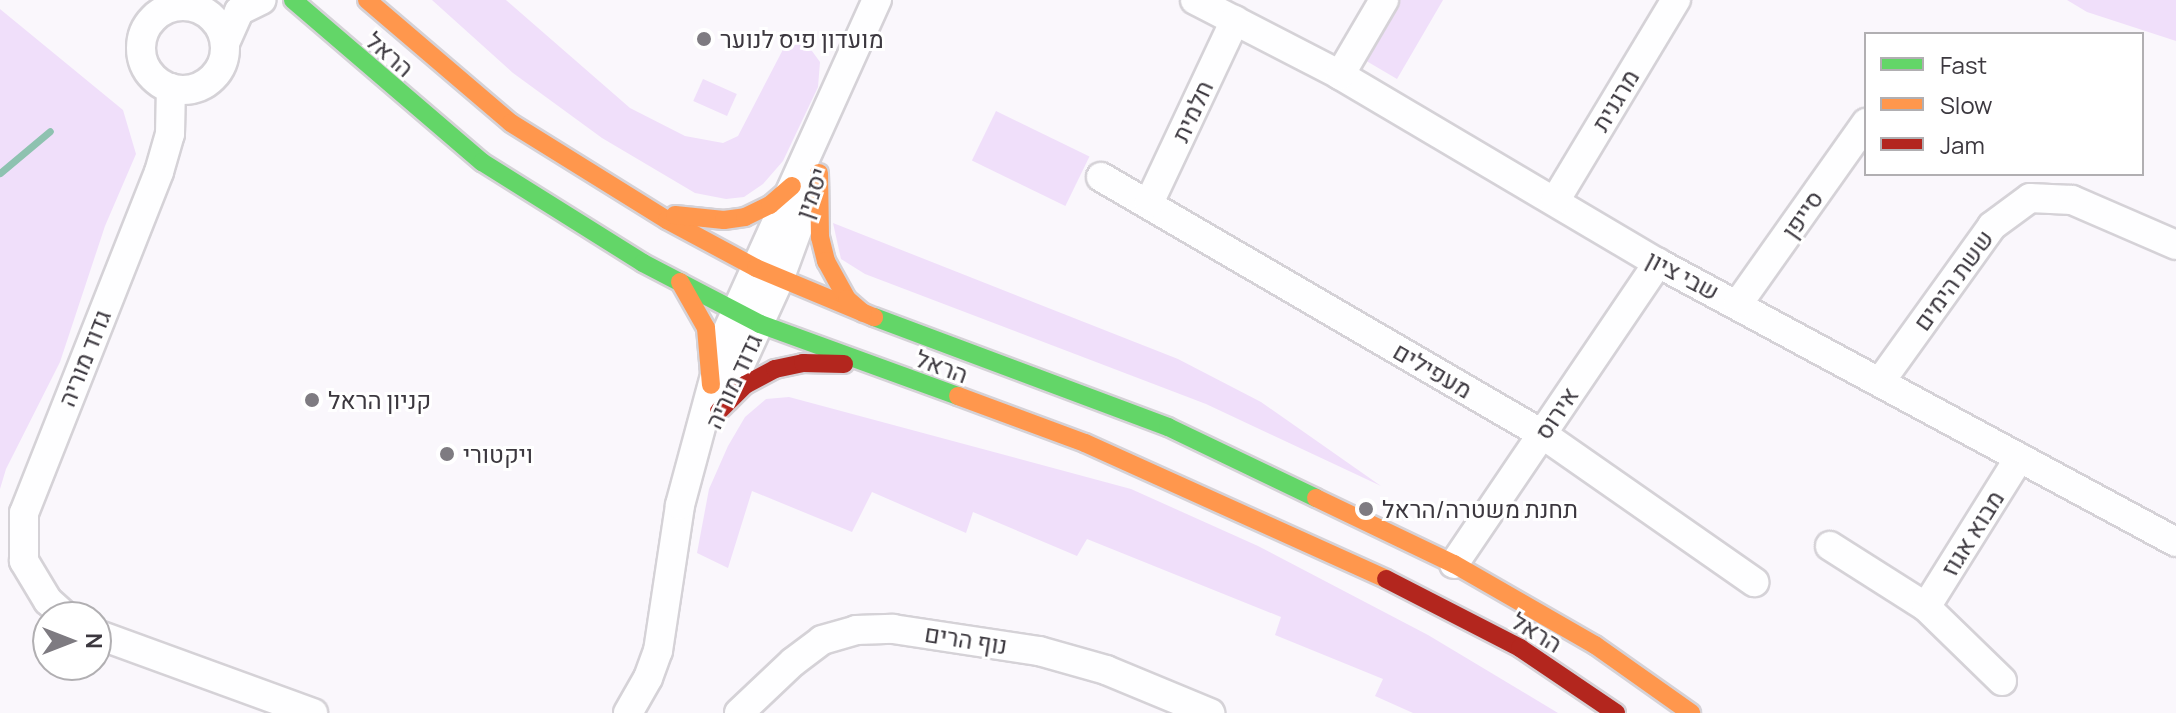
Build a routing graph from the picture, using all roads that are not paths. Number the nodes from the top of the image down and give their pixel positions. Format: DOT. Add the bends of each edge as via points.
graph roads {
  1 [pos="262,0"];
  2 [pos="367,0"];
  3 [pos="877,0"];
  4 [pos="1195,0"];
  5 [pos="1384,0"];
  6 [pos="1676,0"];
  7 [pos="292,2"];
  8 [pos="200,3"];
  9 [pos="1235,20"];
  10 [pos="225,43"];
  11 [pos="852,58"];
  12 [pos="1340,75"];
  13 [pos="171,88"];
  14 [pos="1864,126"];
  15 [pos="819,173"];
  16 [pos="1101,177"];
  17 [pos="792,186"];
  18 [pos="1555,201"];
  19 [pos="637,202"];
  20 [pos="1149,203"];
  21 [pos="2176,245"];
  22 [pos="1658,263"];
  23 [pos="767,274"];
  24 [pos="680,282"];
  25 [pos="1738,304"];
  26 [pos="863,313"];
  27 [pos="748,318"];
  28 [pos="870,366"];
  29 [pos="1880,382"];
  30 [pos="715,398"];
  31 [pos="1542,434"];
  32 [pos="2019,458"];
  33 [pos="2176,542"];
  34 [pos="1830,546"];
  35 [pos="1454,564"];
  36 [pos="1754,582"];
  37 [pos="48,601"];
  38 [pos="1926,607"];
  39 [pos="112,640"];
  40 [pos="2002,681"];
  41 [pos="313,713"];
  42 [pos="628,713"];
  43 [pos="739,713"];
  44 [pos="1210,713"];
  45 [pos="1616,713"];
  46 [pos="1691,713"];
  1 -- 10 [label="street" via="239,11"];
  2 -- 19 [label="main road, הראל" via="511,123"];
  3 -- 11 [label="street, יסמין"];
  4 -- 9 [label="street, שבי ציון"];
  5 -- 12 [label="street"];
  6 -- 18 [label="street, מרגנית"];
  7 -- 24 [label="main road, הראל" via="482,162"];
  8 -- 10 [label="street"];
  8 -- 13 [label="street" via="164,10 145,29 141,53 150,74"];
  9 -- 12 [label="street, שבי ציון"];
  9 -- 20 [label="street, חלמית"];
  10 -- 13 [label="street" via="220,69 211,80 185,90"];
  11 -- 15 [label="street, יסמין"];
  11 -- 17 [label="street, יסמין"];
  12 -- 18 [label="street, שבי ציון"];
  13 -- 37 [label="street, גדוד מוריה" via="170,134 159,172 24,513 24,561"];
  14 -- 25 [label="street, סייפן"];
  15 -- 23 [label="street, יסמין"];
  15 -- 26 [label="main road" via="820,237 826,261 847,299"];
  16 -- 20 [label="street, מעפילים"];
  17 -- 19 [label="main road" via="770,205 724,220 666,214"];
  17 -- 23 [label="street, יסמין"];
  18 -- 22 [label="street, שבי ציון"];
  19 -- 23 [label="main road, הראל"];
  20 -- 31 [label="street, מעפילים"];
  21 -- 29 [label="street, ששת הימים" via="2072,200 2030,198 1992,226"];
  22 -- 25 [label="street, שבי ציון"];
  22 -- 31 [label="street, אירוס"];
  23 -- 26 [label="main road, הראל"];
  23 -- 27 [label="street, יסמין"];
  24 -- 27 [label="main road, הראל"];
  24 -- 30 [label="main road" via="706,328"];
  25 -- 29 [label="street, שבי ציון"];
  26 -- 35 [label="main road, הראל" via="1168,427"];
  27 -- 28 [label="main road, הראל"];
  27 -- 30 [label="street, גדוד מוריה"];
  28 -- 30 [label="main road" via="803,363 775,369"];
  28 -- 45 [label="main road, הראל" via="1085,443 1258,519 1520,648"];
  29 -- 32 [label="street, שבי ציון"];
  30 -- 42 [label="street, גדוד מוריה" via="686,482 658,651"];
  31 -- 35 [label="street, אירוס"];
  31 -- 36 [label="street, מעפילים"];
  32 -- 33 [label="street, שבי ציון"];
  32 -- 38 [label="street, מבוא אגוז"];
  34 -- 38 [label="street"];
  35 -- 46 [label="main road, הראל" via="1595,645"];
  38 -- 40 [label="street"];
  39 -- 41 [label="street"];
  43 -- 44 [label="street, נוף הרים" via="822,640 856,630 893,629 1039,651 1106,670"];
}
